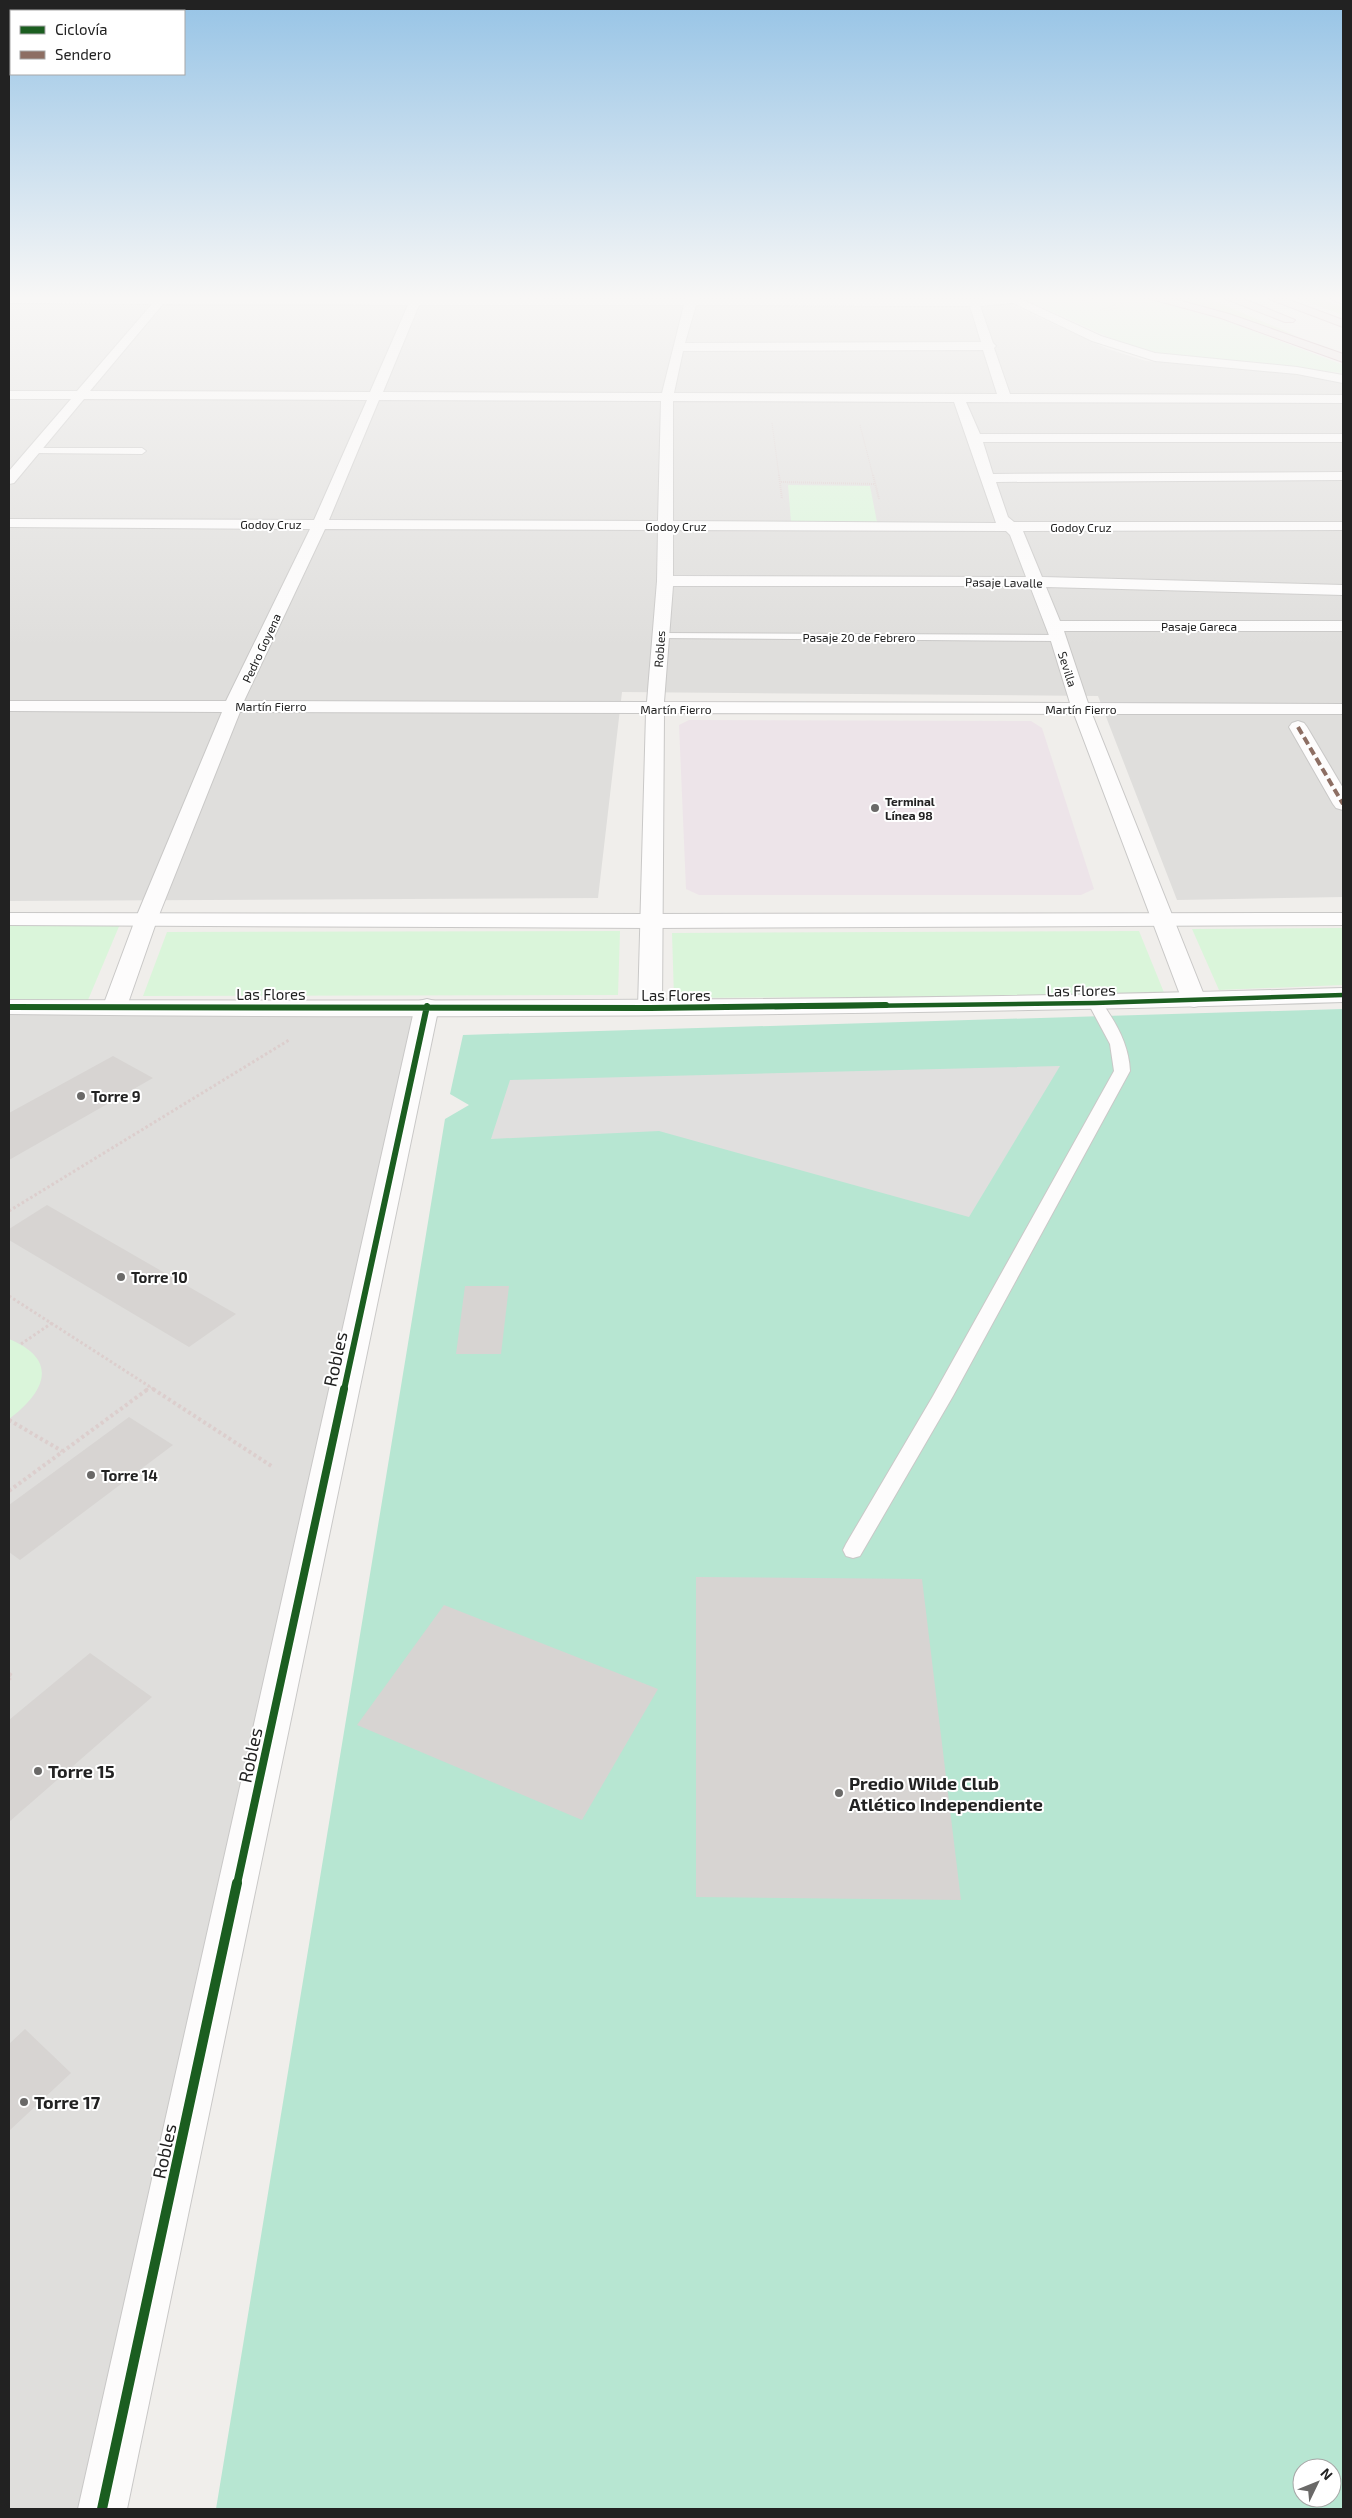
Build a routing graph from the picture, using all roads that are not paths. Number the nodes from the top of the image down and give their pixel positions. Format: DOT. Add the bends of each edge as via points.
graph roads {
  1 [pos="67,413"];
  2 [pos="369,413"];
  3 [pos="667,413"];
  4 [pos="965,413"];
  5 [pos="975,438"];
  6 [pos="1343,438"];
  7 [pos="34,451"];
  8 [pos="142,451"];
  9 [pos="1343,476"];
  10 [pos="986,478"];
  11 [pos="9,480"];
  12 [pos="9,523"];
  13 [pos="320,524"];
  14 [pos="665,526"];
  15 [pos="1343,526"];
  16 [pos="1012,527"];
  17 [pos="665,581"];
  18 [pos="1036,582"];
  19 [pos="1343,590"];
  20 [pos="1343,626"];
  21 [pos="1056,632"];
  22 [pos="660,636"];
  23 [pos="9,706"];
  24 [pos="233,706"];
  25 [pos="655,709"];
  26 [pos="1080,709"];
  27 [pos="1343,709"];
  28 [pos="1298,727"];
  29 [pos="1343,804"];
  30 [pos="9,918"];
  31 [pos="1162,919"];
  32 [pos="146,920"];
  33 [pos="1343,920"];
  34 [pos="651,921"];
  35 [pos="1343,996"];
  36 [pos="1194,1000"];
  37 [pos="1095,1003"];
  38 [pos="114,1006"];
  39 [pos="427,1006"];
  40 [pos="9,1007"];
  41 [pos="650,1008"];
  42 [pos="853,1550"];
  43 [pos="102,2509"];
  1 -- 7 [label="street"];
  2 -- 13 [label="street, Pedro Goyena"];
  3 -- 14 [label="street, Robles"];
  4 -- 5 [label="street, Sevilla"];
  5 -- 6 [label="street"];
  5 -- 10 [label="street, Sevilla"];
  7 -- 8 [label="lane"];
  7 -- 11 [label="street"];
  9 -- 10 [label="street"];
  10 -- 16 [label="street, Sevilla" via="1001,519"];
  12 -- 13 [label="street, Godoy Cruz"];
  13 -- 14 [label="street, Godoy Cruz"];
  13 -- 24 [label="street, Pedro Goyena"];
  14 -- 16 [label="street, Godoy Cruz"];
  14 -- 17 [label="street, Robles"];
  15 -- 16 [label="street, Godoy Cruz"];
  16 -- 18 [label="street, Sevilla" via="1017,532"];
  17 -- 18 [label="street, Pasaje Lavalle"];
  17 -- 22 [label="street, Robles"];
  18 -- 19 [label="street, Pasaje Lavalle"];
  18 -- 21 [label="street, Sevilla"];
  20 -- 21 [label="street, Pasaje Gareca"];
  21 -- 22 [label="lane, Pasaje 20 de Febrero"];
  21 -- 26 [label="street, Sevilla"];
  22 -- 25 [label="street, Robles"];
  23 -- 24 [label="street, Martín Fierro"];
  24 -- 25 [label="street, Martín Fierro"];
  24 -- 32 [label="street, Pedro Goyena"];
  25 -- 26 [label="street, Martín Fierro"];
  25 -- 34 [label="street, Robles"];
  26 -- 27 [label="street, Martín Fierro"];
  26 -- 31 [label="street, Sevilla"];
  28 -- 29 [label="street"];
  30 -- 32 [label="street"];
  31 -- 33 [label="street"];
  31 -- 34 [label="street"];
  31 -- 36 [label="street, Sevilla"];
  32 -- 34 [label="street"];
  32 -- 38 [label="street, Pedro Goyena"];
  34 -- 41 [label="street, Robles"];
  35 -- 36 [label="street, Las Flores"];
  36 -- 37 [label="street, Las Flores"];
  37 -- 41 [label="street, Las Flores"];
  37 -- 42 [label="lane" via="1123,1059 1122,1071 943,1396"];
  38 -- 39 [label="street, Las Flores"];
  38 -- 40 [label="street, Las Flores"];
  39 -- 41 [label="street, Las Flores"];
  39 -- 43 [label="street, Robles"];
}
